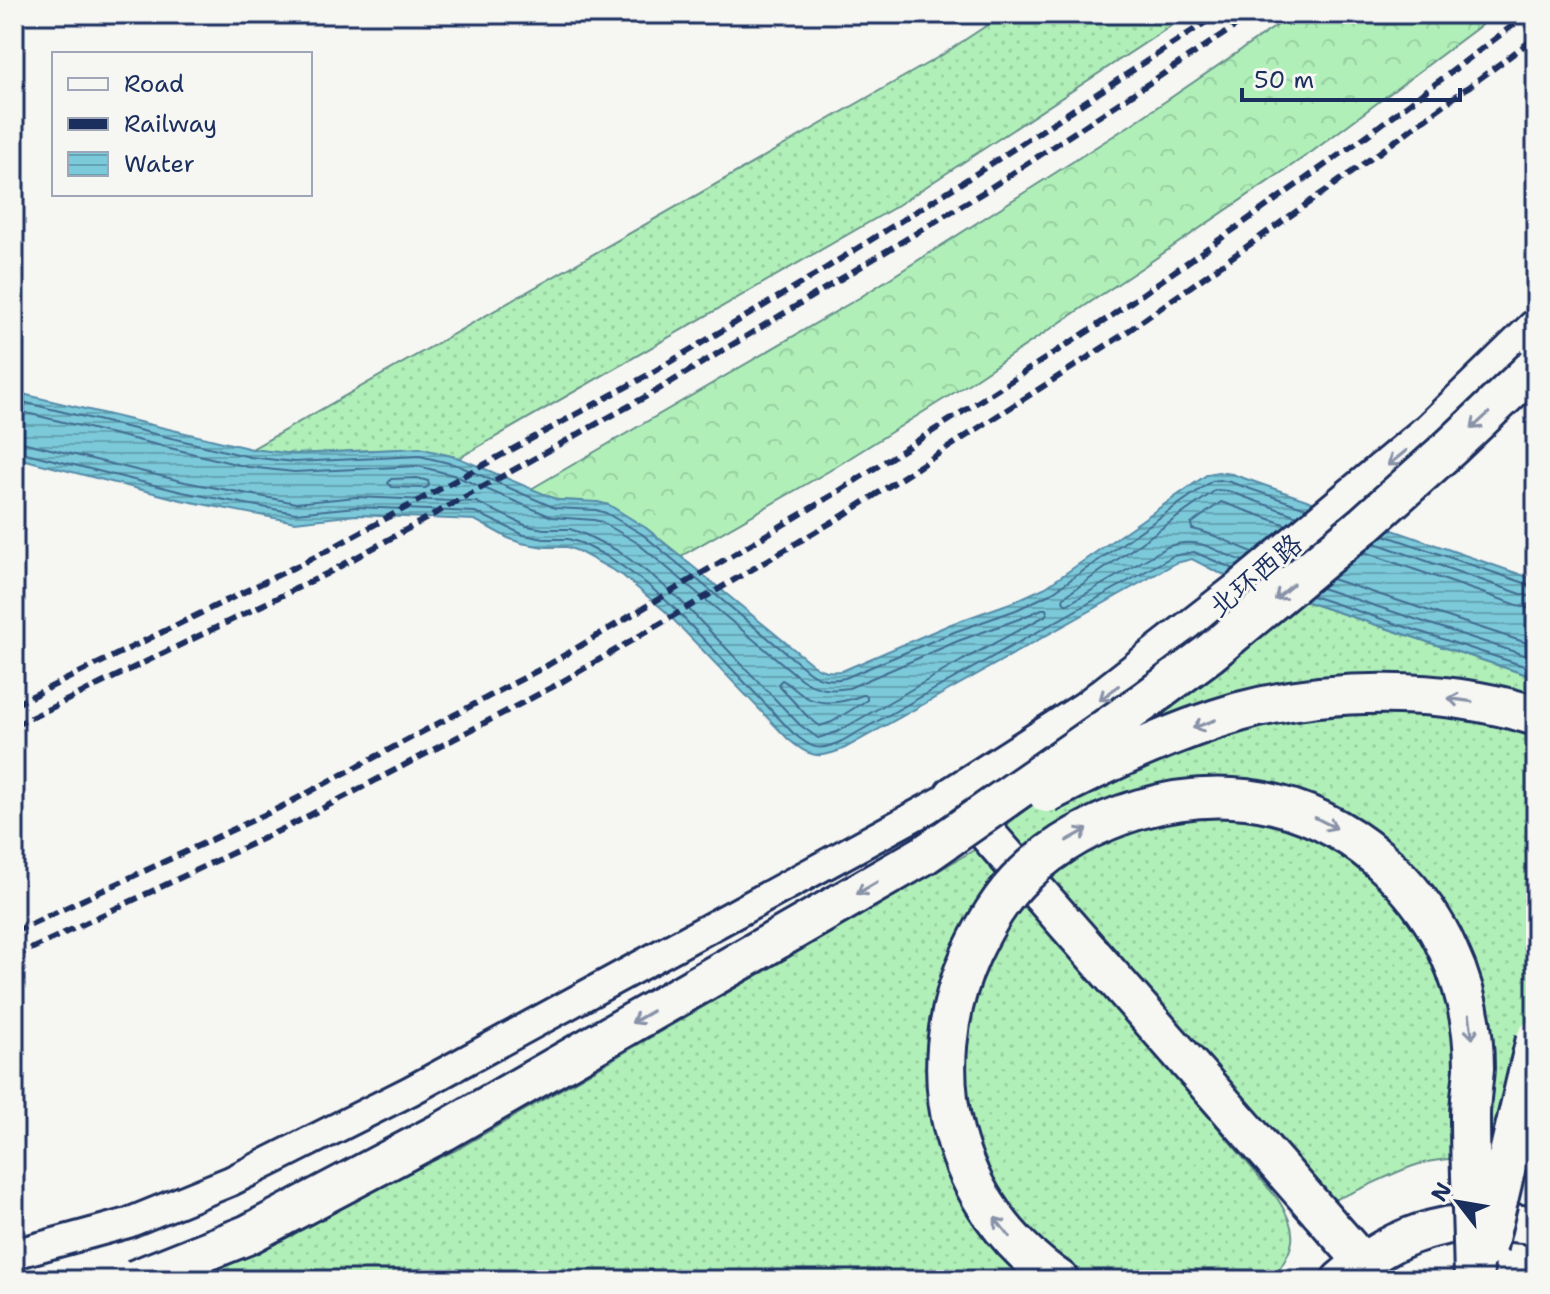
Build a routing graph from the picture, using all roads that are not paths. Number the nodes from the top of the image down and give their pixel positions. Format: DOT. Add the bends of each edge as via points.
graph roads {
  1 [pos="1536,328"];
  2 [pos="1536,366"];
  3 [pos="1536,716"];
  4 [pos="953,795"];
  5 [pos="924,855"];
  6 [pos="1536,1039"];
  7 [pos="1536,1226"];
  8 [pos="14,1254"];
  9 [pos="1351,1271"];
  10 [pos="134,1280"];
  11 [pos="1059,1280"];
  12 [pos="1477,1280"];
  1 -- 4 [label="main road, 北环西路, one-way" via="1431,430 1236,593 1086,710"];
  2 -- 5 [label="highway, one-way, bridge" via="1365,524 1210,653"];
  3 -- 5 [label="highway, one-way, bridge" via="1476,702 1394,694 1261,707 1201,725 1090,771"];
  4 -- 8 [label="street" via="410,1091 231,1181 128,1223"];
  4 -- 9 [label="main road"];
  5 -- 10 [label="highway, one-way, bridge" via="431,1138 247,1235"];
  6 -- 12 [label="highway, bridge"];
  7 -- 9 [label="main road" via="1507,1221 1446,1225 1388,1245"];
  11 -- 12 [label="highway, one-way, bridge" via="1023,1251 988,1209 953,1134 947,1044 964,969 981,932 1010,891 1062,843 1149,807 1230,797 1293,808 1354,839 1415,896 1448,949 1467,1005 1473,1046 1470,1112"];
}
